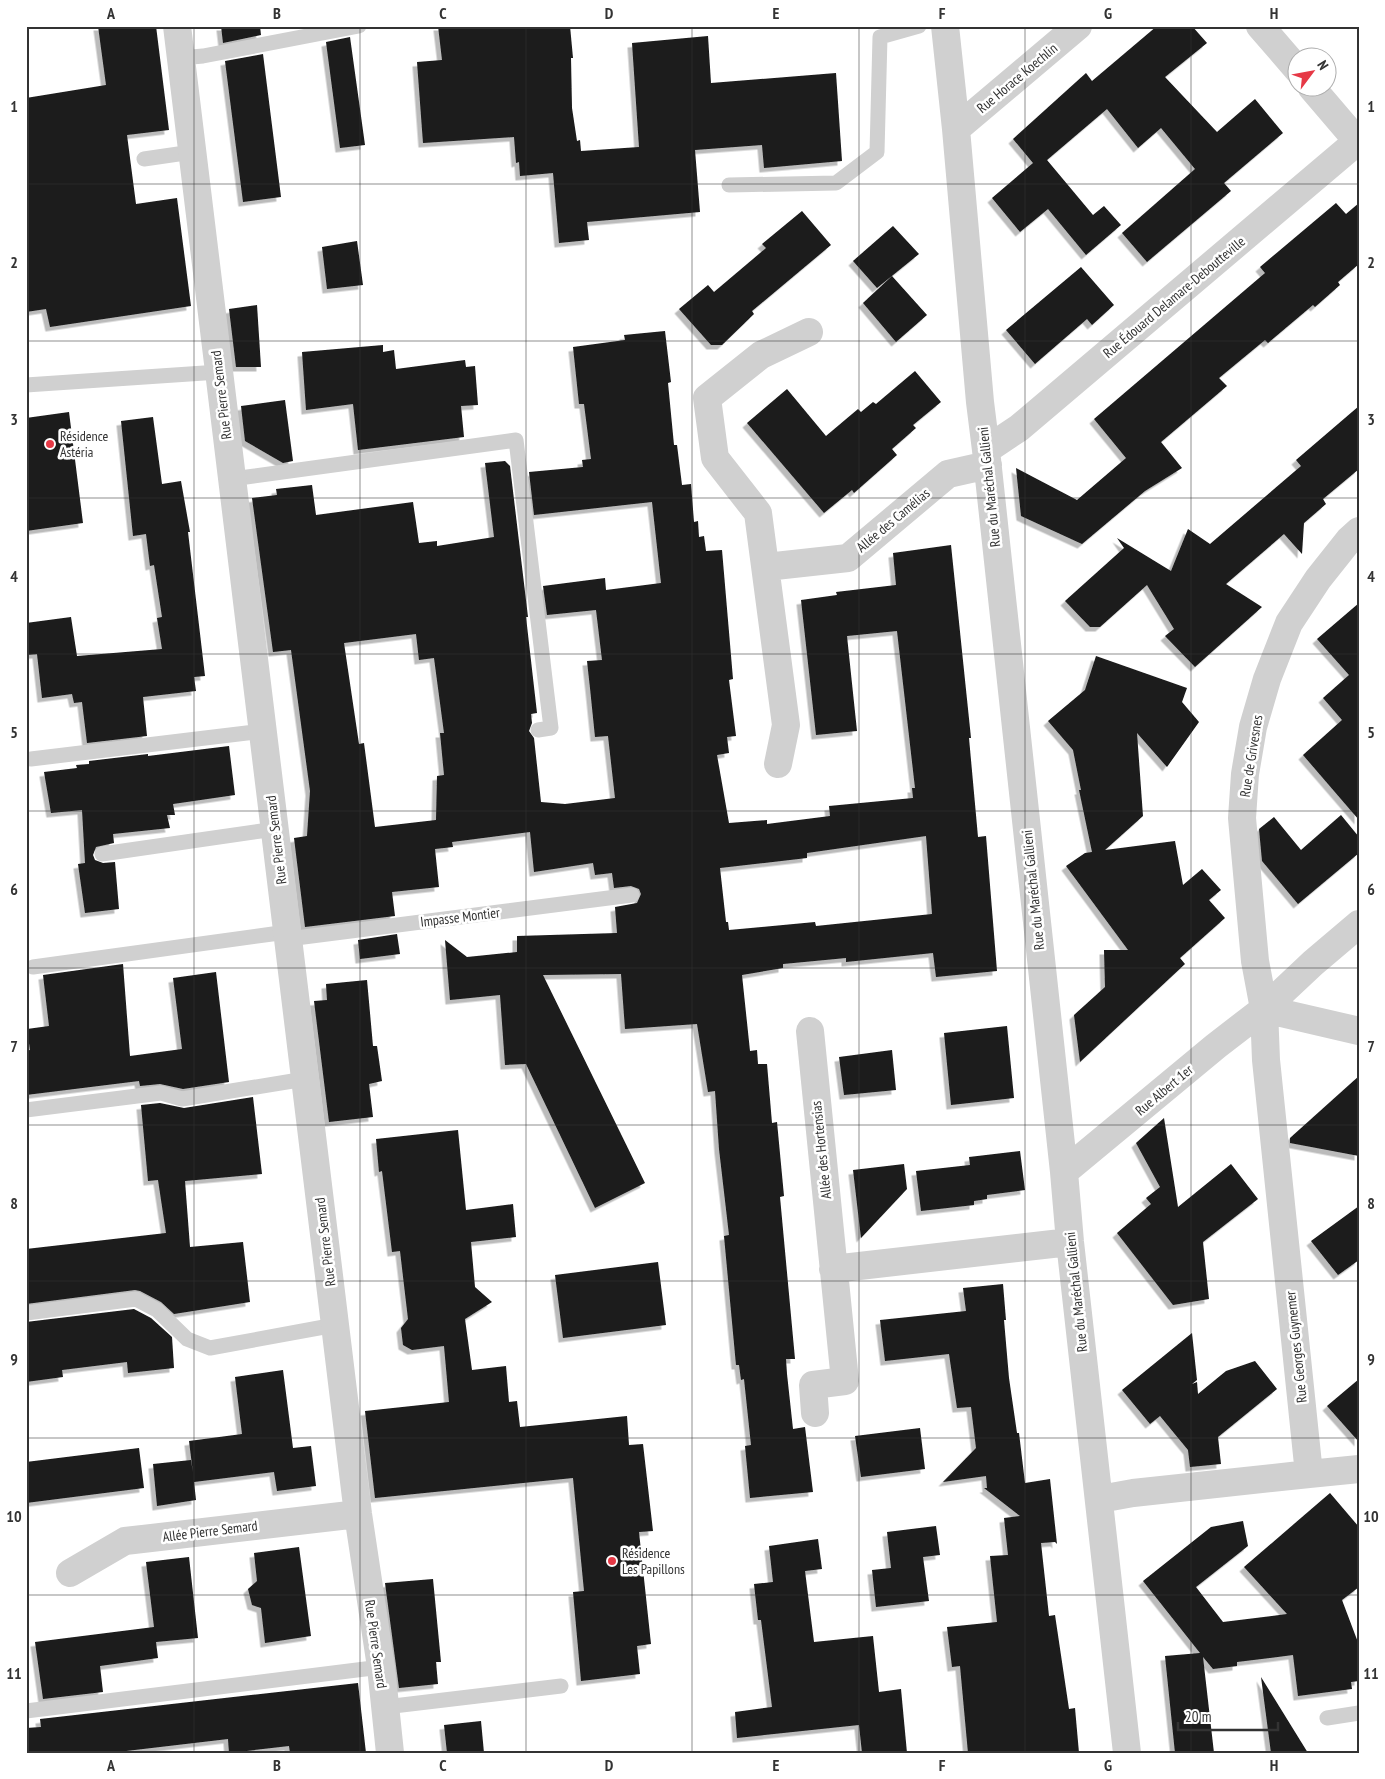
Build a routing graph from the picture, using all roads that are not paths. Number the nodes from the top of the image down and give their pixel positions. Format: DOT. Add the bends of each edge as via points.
graph roads {
  1 [pos="177,26"];
  2 [pos="360,26"];
  3 [pos="919,26"];
  4 [pos="945,26"];
  5 [pos="1078,26"];
  6 [pos="1260,26"];
  7 [pos="181,58"];
  8 [pos="1288,58"];
  9 [pos="1321,98"];
  10 [pos="956,129"];
  11 [pos="1358,141"];
  12 [pos="192,152"];
  13 [pos="144,159"];
  14 [pos="729,185"];
  15 [pos="809,332"];
  16 [pos="218,372"];
  17 [pos="26,385"];
  18 [pos="987,457"];
  19 [pos="232,479"];
  20 [pos="1359,531"];
  21 [pos="766,568"];
  22 [pos="538,730"];
  23 [pos="263,731"];
  24 [pos="31,759"];
  25 [pos="778,764"];
  26 [pos="275,830"];
  27 [pos="102,854"];
  28 [pos="632,896"];
  29 [pos="1359,924"];
  30 [pos="287,935"];
  31 [pos="33,967"];
  32 [pos="1264,1010"];
  33 [pos="810,1030"];
  34 [pos="1359,1031"];
  35 [pos="305,1079"];
  36 [pos="26,1110"];
  37 [pos="1064,1172"];
  38 [pos="1070,1242"];
  39 [pos="833,1269"];
  40 [pos="26,1313"];
  41 [pos="335,1325"];
  42 [pos="815,1413"];
  43 [pos="1359,1469"];
  44 [pos="1309,1474"];
  45 [pos="1100,1499"];
  46 [pos="358,1514"];
  47 [pos="70,1573"];
  48 [pos="380,1667"];
  49 [pos="561,1686"];
  50 [pos="385,1707"];
  51 [pos="26,1711"];
  52 [pos="1359,1714"];
  53 [pos="1327,1718"];
  54 [pos="390,1753"];
  55 [pos="1127,1753"];
  1 -- 7 [label="street, Rue Pierre Semard"];
  2 -- 7 [label="lane"];
  3 -- 14 [label="lane" via="880,37 878,152 836,182"];
  4 -- 10 [label="street, Rue du Maréchal Gallieni"];
  5 -- 10 [label="street, Rue Horace Koechlin"];
  6 -- 8 [label="street"];
  7 -- 12 [label="street, Rue Pierre Semard"];
  9 -- 11 [label="street"];
  10 -- 18 [label="street, Rue du Maréchal Gallieni"];
  11 -- 18 [label="street, Rue Édouard Delamare-Deboutteville"];
  12 -- 13 [label="lane"];
  12 -- 16 [label="street, Rue Pierre Semard"];
  15 -- 21 [label="street" via="761,355 707,398 715,458 758,514"];
  16 -- 17 [label="lane"];
  16 -- 19 [label="street, Rue Pierre Semard"];
  18 -- 21 [label="street, Allée des Camélias" via="948,474 848,558"];
  18 -- 37 [label="street, Rue du Maréchal Gallieni"];
  19 -- 22 [label="lane" via="516,440 551,728"];
  19 -- 23 [label="street, Rue Pierre Semard"];
  20 -- 32 [label="street, Rue de Grivesnes" via="1318,580 1289,623 1253,727 1242,818 1255,960"];
  21 -- 25 [label="street" via="786,725"];
  23 -- 24 [label="lane"];
  23 -- 26 [label="street, Rue Pierre Semard"];
  26 -- 27 [label="lane"];
  26 -- 30 [label="street, Rue Pierre Semard"];
  28 -- 30 [label="lane, Impasse Montier"];
  29 -- 32 [label="street, Rue Albert 1er"];
  30 -- 31 [label="lane, Impasse Montier"];
  30 -- 35 [label="street, Rue Pierre Semard"];
  32 -- 34 [label="street"];
  32 -- 37 [label="street, Rue Albert 1er"];
  32 -- 44 [label="street, Rue Georges Guynemer" via="1266,1060"];
  33 -- 39 [label="street, Allée des Hortensias"];
  35 -- 36 [label="lane" via="182,1099 161,1092"];
  35 -- 41 [label="street, Rue Pierre Semard"];
  37 -- 38 [label="street, Rue du Maréchal Gallieni"];
  38 -- 39 [label="street"];
  38 -- 45 [label="street, Rue du Maréchal Gallieni"];
  39 -- 42 [label="street, Allée des Hortensias" via="845,1381 813,1385"];
  40 -- 41 [label="lane" via="136,1299 157,1310 187,1339 210,1348"];
  41 -- 46 [label="street, Rue Pierre Semard"];
  43 -- 44 [label="street"];
  44 -- 45 [label="street"];
  45 -- 55 [label="street, Rue du Maréchal Gallieni"];
  46 -- 47 [label="street, Allée Pierre Semard" via="125,1541"];
  46 -- 48 [label="street, Rue Pierre Semard"];
  48 -- 50 [label="street, Rue Pierre Semard"];
  48 -- 51 [label="lane"];
  49 -- 50 [label="lane"];
  50 -- 54 [label="street, Rue Pierre Semard"];
  52 -- 53 [label="lane"];
}
